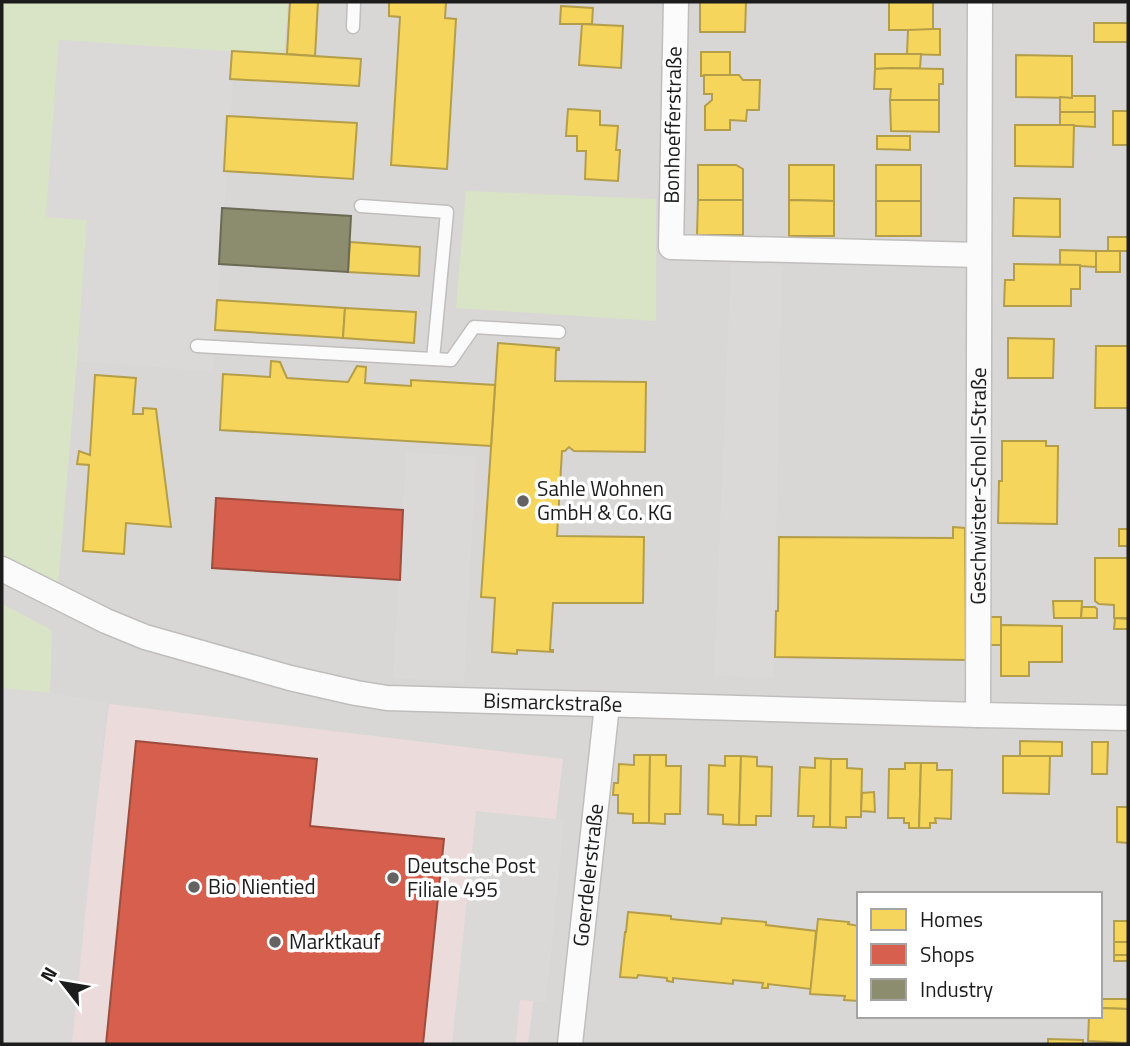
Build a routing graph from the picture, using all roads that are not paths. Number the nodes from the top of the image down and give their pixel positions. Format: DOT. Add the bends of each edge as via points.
graph roads {
  1 [pos="354,2"];
  2 [pos="676,2"];
  3 [pos="980,2"];
  4 [pos="353,27"];
  5 [pos="360,206"];
  6 [pos="979,255"];
  7 [pos="559,332"];
  8 [pos="197,346"];
  9 [pos="433,359"];
  10 [pos="2,569"];
  11 [pos="607,705"];
  12 [pos="978,716"];
  13 [pos="1128,718"];
  14 [pos="570,1044"];
  1 -- 4 [label="lane"];
  2 -- 6 [label="street, Bonhoefferstraße" via="671,247"];
  3 -- 6 [label="street, Geschwister-Scholl-Straße"];
  5 -- 9 [label="lane" via="447,212"];
  6 -- 12 [label="street, Geschwister-Scholl-Straße"];
  7 -- 9 [label="lane" via="474,327 451,360"];
  8 -- 9 [label="lane"];
  10 -- 11 [label="street, Bismarckstraße" via="145,637 343,690 387,698"];
  11 -- 12 [label="street, Bismarckstraße"];
  11 -- 14 [label="street, Goerdelerstraße"];
  12 -- 13 [label="street, Bismarckstraße"];
}
